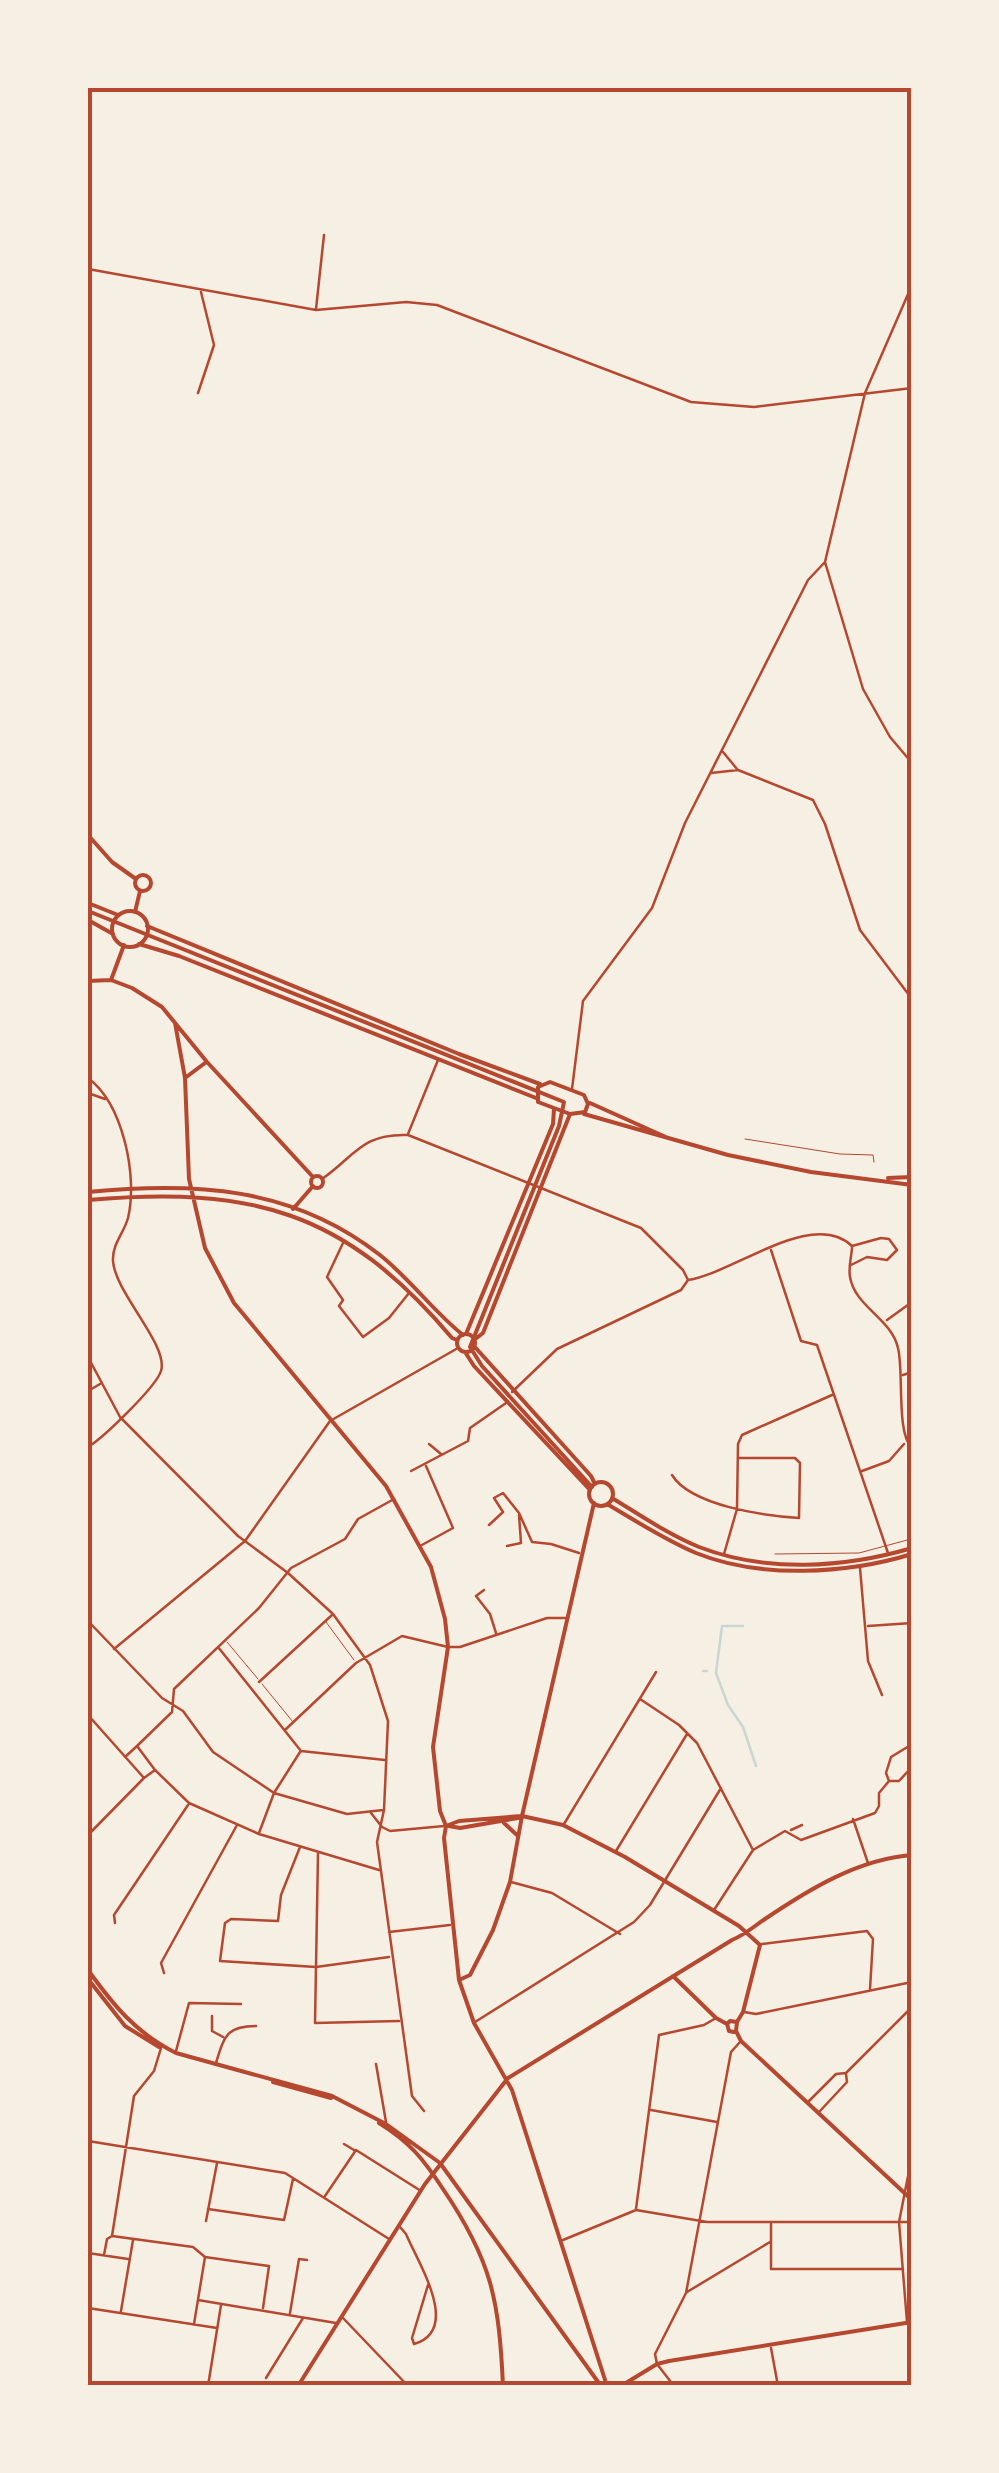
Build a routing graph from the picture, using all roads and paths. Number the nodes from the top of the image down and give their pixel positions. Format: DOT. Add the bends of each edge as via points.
graph roads {
  1 [pos="324,234"];
  2 [pos="88,269"];
  3 [pos="912,285"];
  4 [pos="201,290"];
  5 [pos="316,310"];
  6 [pos="912,388"];
  7 [pos="198,393"];
  8 [pos="865,393"];
  9 [pos="826,562"];
  10 [pos="722,752"];
  11 [pos="912,763"];
  12 [pos="738,770"];
  13 [pos="711,772"];
  14 [pos="88,835"];
  15 [pos="136,879"];
  16 [pos="140,891"];
  17 [pos="88,903"];
  18 [pos="88,912"];
  19 [pos="135,912"];
  20 [pos="118,915"];
  21 [pos="88,920"];
  22 [pos="111,921"];
  23 [pos="147,926"];
  24 [pos="112,934"];
  25 [pos="146,936"];
  26 [pos="139,944"];
  27 [pos="124,945"];
  28 [pos="112,980"];
  29 [pos="88,981"];
  30 [pos="912,999"];
  31 [pos="175,1023"];
  32 [pos="186,1037"];
  33 [pos="178,1042"];
  34 [pos="438,1060"];
  35 [pos="207,1062"];
  36 [pos="88,1078"];
  37 [pos="185,1078"];
  38 [pos="540,1084"];
  39 [pos="572,1090"];
  40 [pos="536,1091"];
  41 [pos="88,1093"];
  42 [pos="536,1098"];
  43 [pos="105,1099"];
  44 [pos="587,1101"];
  45 [pos="554,1110"];
  46 [pos="563,1114"];
  47 [pos="570,1114"];
  48 [pos="584,1114"];
  49 [pos="408,1135"];
  50 [pos="745,1139"];
  51 [pos="676,1142"];
  52 [pos="874,1162"];
  53 [pos="912,1177"];
  54 [pos="313,1178"];
  55 [pos="322,1178"];
  56 [pos="878,1179"];
  57 [pos="528,1183"];
  58 [pos="912,1184"];
  59 [pos="191,1186"];
  60 [pos="312,1186"];
  61 [pos="539,1187"];
  62 [pos="130,1188"];
  63 [pos="88,1192"];
  64 [pos="192,1195"];
  65 [pos="131,1196"];
  66 [pos="88,1200"];
  67 [pos="293,1207"];
  68 [pos="291,1215"];
  69 [pos="344,1241"];
  70 [pos="852,1246"];
  71 [pos="770,1249"];
  72 [pos="850,1266"];
  73 [pos="688,1280"];
  74 [pos="410,1292"];
  75 [pos="912,1302"];
  76 [pos="885,1321"];
  77 [pos="457,1340"];
  78 [pos="469,1342"];
  79 [pos="458,1348"];
  80 [pos="88,1358"];
  81 [pos="912,1372"];
  82 [pos="902,1376"];
  83 [pos="102,1384"];
  84 [pos="88,1391"];
  85 [pos="512,1392"];
  86 [pos="833,1394"];
  87 [pos="507,1402"];
  88 [pos="120,1417"];
  89 [pos="330,1420"];
  90 [pos="904,1423"];
  91 [pos="911,1424"];
  92 [pos="905,1442"];
  93 [pos="430,1444"];
  94 [pos="88,1448"];
  95 [pos="912,1448"];
  96 [pos="442,1455"];
  97 [pos="738,1458"];
  98 [pos="425,1465"];
  99 [pos="412,1471"];
  100 [pos="860,1472"];
  101 [pos="672,1475"];
  102 [pos="592,1487"];
  103 [pos="612,1498"];
  104 [pos="394,1499"];
  105 [pos="594,1504"];
  106 [pos="607,1504"];
  107 [pos="512,1505"];
  108 [pos="737,1509"];
  109 [pos="503,1512"];
  110 [pos="519,1513"];
  111 [pos="489,1525"];
  112 [pos="912,1539"];
  113 [pos="245,1541"];
  114 [pos="532,1542"];
  115 [pos="520,1543"];
  116 [pos="420,1546"];
  117 [pos="507,1546"];
  118 [pos="886,1547"];
  119 [pos="912,1551"];
  120 [pos="581,1554"];
  121 [pos="724,1554"];
  122 [pos="776,1554"];
  123 [pos="889,1555"];
  124 [pos="860,1566"];
  125 [pos="288,1572"];
  126 [pos="484,1590"];
  127 [pos="333,1614"];
  128 [pos="566,1618"];
  129 [pos="326,1622"];
  130 [pos="912,1623"];
  131 [pos="89,1625"];
  132 [pos="865,1626"];
  133 [pos="496,1635"];
  134 [pos="224,1640"];
  135 [pos="218,1646"];
  136 [pos="448,1647"];
  137 [pos="114,1649"];
  138 [pos="366,1657"];
  139 [pos="356,1663"];
  140 [pos="656,1672"];
  141 [pos="260,1682"];
  142 [pos="882,1695"];
  143 [pos="640,1699"];
  144 [pos="174,1704"];
  145 [pos="88,1715"];
  146 [pos="294,1722"];
  147 [pos="286,1729"];
  148 [pos="688,1733"];
  149 [pos="912,1740"];
  150 [pos="136,1746"];
  151 [pos="908,1746"];
  152 [pos="301,1750"];
  153 [pos="125,1757"];
  154 [pos="387,1761"];
  155 [pos="155,1770"];
  156 [pos="144,1778"];
  157 [pos="889,1782"];
  158 [pos="721,1788"];
  159 [pos="274,1794"];
  160 [pos="189,1803"];
  161 [pos="384,1810"];
  162 [pos="370,1812"];
  163 [pos="522,1816"];
  164 [pos="853,1819"];
  165 [pos="504,1822"];
  166 [pos="238,1824"];
  167 [pos="563,1825"];
  168 [pos="802,1825"];
  169 [pos="446,1826"];
  170 [pos="382,1828"];
  171 [pos="790,1831"];
  172 [pos="259,1834"];
  173 [pos="88,1835"];
  174 [pos="519,1837"];
  175 [pos="300,1847"];
  176 [pos="753,1850"];
  177 [pos="615,1852"];
  178 [pos="318,1853"];
  179 [pos="912,1856"];
  180 [pos="869,1864"];
  181 [pos="381,1871"];
  182 [pos="665,1881"];
  183 [pos="510,1882"];
  184 [pos="714,1911"];
  185 [pos="114,1923"];
  186 [pos="452,1924"];
  187 [pos="388,1932"];
  188 [pos="620,1934"];
  189 [pos="747,1935"];
  190 [pos="760,1945"];
  191 [pos="391,1957"];
  192 [pos="316,1968"];
  193 [pos="88,1970"];
  194 [pos="164,1973"];
  195 [pos="673,1976"];
  196 [pos="88,1979"];
  197 [pos="460,1980"];
  198 [pos="912,1982"];
  199 [pos="870,1990"];
  200 [pos="242,2004"];
  201 [pos="912,2007"];
  202 [pos="743,2012"];
  203 [pos="212,2016"];
  204 [pos="716,2018"];
  205 [pos="400,2020"];
  206 [pos="737,2022"];
  207 [pos="474,2023"];
  208 [pos="727,2024"];
  209 [pos="256,2026"];
  210 [pos="736,2031"];
  211 [pos="224,2038"];
  212 [pos="741,2041"];
  213 [pos="161,2048"];
  214 [pos="176,2053"];
  215 [pos="215,2064"];
  216 [pos="376,2064"];
  217 [pos="846,2073"];
  218 [pos="508,2078"];
  219 [pos="808,2102"];
  220 [pos="649,2110"];
  221 [pos="424,2111"];
  222 [pos="818,2112"];
  223 [pos="717,2122"];
  224 [pos="386,2124"];
  225 [pos="88,2140"];
  226 [pos="344,2144"];
  227 [pos="124,2147"];
  228 [pos="356,2150"];
  229 [pos="912,2156"];
  230 [pos="217,2162"];
  231 [pos="440,2163"];
  232 [pos="435,2171"];
  233 [pos="293,2178"];
  234 [pos="421,2190"];
  235 [pos="904,2193"];
  236 [pos="324,2198"];
  237 [pos="912,2200"];
  238 [pos="208,2209"];
  239 [pos="636,2210"];
  240 [pos="700,2221"];
  241 [pos="206,2222"];
  242 [pos="770,2222"];
  243 [pos="899,2222"];
  244 [pos="912,2222"];
  245 [pos="399,2226"];
  246 [pos="112,2236"];
  247 [pos="133,2238"];
  248 [pos="390,2240"];
  249 [pos="561,2240"];
  250 [pos="770,2242"];
  251 [pos="88,2253"];
  252 [pos="104,2255"];
  253 [pos="205,2257"];
  254 [pos="130,2259"];
  255 [pos="307,2260"];
  256 [pos="902,2269"];
  257 [pos="428,2286"];
  258 [pos="686,2293"];
  259 [pos="198,2300"];
  260 [pos="221,2303"];
  261 [pos="88,2308"];
  262 [pos="262,2310"];
  263 [pos="120,2313"];
  264 [pos="290,2314"];
  265 [pos="304,2316"];
  266 [pos="342,2316"];
  267 [pos="909,2322"];
  268 [pos="194,2324"];
  269 [pos="337,2324"];
  270 [pos="216,2328"];
  271 [pos="770,2345"];
  272 [pos="658,2364"];
  273 [pos="266,2378"];
  274 [pos="208,2386"];
  275 [pos="298,2386"];
  276 [pos="408,2386"];
  277 [pos="502,2386"];
  278 [pos="604,2386"];
  279 [pos="621,2386"];
  280 [pos="674,2386"];
  281 [pos="778,2386"];
  1 -- 5 [label="street"];
  2 -- 4 [label="street"];
  3 -- 8 [label="street"];
  4 -- 5 [label="street"];
  4 -- 7 [label="street" via="214,345"];
  5 -- 8 [label="street" via="436,305 690,402 754,408"];
  6 -- 8 [label="street"];
  8 -- 9 [label="street"];
  9 -- 10 [label="street" via="808,580"];
  9 -- 11 [label="street" via="863,689"];
  10 -- 12 [label="street"];
  10 -- 13 [label="street"];
  12 -- 13 [label="street"];
  12 -- 30 [label="street" via="813,800 860,930"];
  13 -- 39 [label="street" via="652,908 583,1002"];
  14 -- 15 [label="street"];
  15 -- 16 [label="street"];
  15 -- 16 [label="street" via="150,880 148,890"];
  16 -- 19 [label="street"];
  17 -- 20 [label="street"];
  18 -- 22 [label="street"];
  19 -- 20 [label="street"];
  19 -- 23 [label="street"];
  20 -- 22 [label="street"];
  21 -- 24 [label="street"];
  22 -- 24 [label="street"];
  22 -- 25 [label="street"];
  23 -- 25 [label="street"];
  23 -- 38 [label="street"];
  24 -- 27 [label="street"];
  25 -- 26 [label="street"];
  25 -- 40 [label="street"];
  26 -- 27 [label="street"];
  26 -- 34 [label="street"];
  27 -- 28 [label="street"];
  28 -- 29 [label="street"];
  28 -- 31 [label="street" via="154,1002"];
  31 -- 32 [label="street"];
  31 -- 33 [label="street"];
  32 -- 33 [label="street"];
  32 -- 35 [label="street"];
  33 -- 37 [label="street"];
  34 -- 42 [label="street"];
  34 -- 49 [label="street"];
  35 -- 37 [label="street"];
  35 -- 54 [label="street"];
  36 -- 43 [label="street"];
  37 -- 59 [label="street"];
  38 -- 39 [label="street"];
  38 -- 40 [label="street"];
  39 -- 44 [label="street"];
  40 -- 42 [label="street"];
  40 -- 46 [label="street" via="564,1102"];
  41 -- 43 [label="street"];
  42 -- 45 [label="street"];
  43 -- 62 [label="street" via="126,1137"];
  44 -- 48 [label="street"];
  44 -- 51 [label="street"];
  45 -- 46 [label="street"];
  45 -- 57 [label="street"];
  46 -- 47 [label="street"];
  46 -- 61 [label="street"];
  47 -- 48 [label="street"];
  47 -- 61 [label="street"];
  48 -- 51 [label="street"];
  49 -- 55 [label="street" via="368,1140"];
  49 -- 57 [label="street"];
  50 -- 52 [label="lane" via="874,1155"];
  51 -- 56 [label="street" via="811,1172"];
  53 -- 56 [label="street"];
  54 -- 55 [label="street"];
  54 -- 60 [label="street"];
  55 -- 60 [label="street" via="322,1186"];
  56 -- 58 [label="street"];
  57 -- 61 [label="street"];
  57 -- 78 [label="street"];
  59 -- 62 [label="street"];
  59 -- 64 [label="street"];
  59 -- 67 [label="street"];
  60 -- 67 [label="street"];
  61 -- 73 [label="street" via="642,1228"];
  61 -- 78 [label="street" via="483,1333"];
  62 -- 63 [label="street"];
  62 -- 65 [label="street"];
  64 -- 65 [label="street"];
  64 -- 68 [label="street"];
  64 -- 89 [label="street" via="205,1248 234,1303"];
  65 -- 66 [label="street"];
  65 -- 88 [label="street" via="114,1268 162,1367 155,1384"];
  67 -- 68 [label="street"];
  67 -- 78 [label="street" via="377,1252"];
  68 -- 69 [label="street"];
  69 -- 74 [label="street"];
  69 -- 74 [label="street" via="327,1277 363,1338"];
  70 -- 71 [label="street" via="838,1235 808,1232"];
  70 -- 72 [label="street"];
  70 -- 72 [label="street" via="881,1238 897,1250 887,1260 867,1257"];
  71 -- 73 [label="street"];
  71 -- 86 [label="street" via="801,1341 817,1345"];
  72 -- 76 [label="street" via="855,1290"];
  73 -- 85 [label="street" via="682,1290 557,1349"];
  74 -- 77 [label="street"];
  75 -- 76 [label="street"];
  76 -- 82 [label="street" via="899,1348"];
  77 -- 78 [label="street"];
  77 -- 79 [label="street"];
  78 -- 79 [label="street"];
  78 -- 85 [label="street"];
  78 -- 87 [label="street"];
  78 -- 102 [label="street"];
  79 -- 89 [label="street"];
  80 -- 83 [label="street"];
  81 -- 82 [label="street"];
  82 -- 90 [label="street"];
  83 -- 84 [label="street"];
  83 -- 88 [label="street"];
  85 -- 102 [label="street" via="591,1476"];
  86 -- 97 [label="street" via="742,1435"];
  86 -- 100 [label="street"];
  87 -- 96 [label="street" via="470,1428 468,1441"];
  87 -- 102 [label="street"];
  88 -- 94 [label="street"];
  88 -- 113 [label="street"];
  89 -- 104 [label="street"];
  89 -- 113 [label="street"];
  90 -- 91 [label="street"];
  90 -- 92 [label="street"];
  92 -- 95 [label="street"];
  92 -- 100 [label="street" via="889,1462"];
  93 -- 96 [label="street"];
  96 -- 98 [label="street"];
  97 -- 108 [label="street"];
  97 -- 108 [label="street" via="795,1458 800,1518"];
  98 -- 99 [label="street"];
  98 -- 116 [label="street" via="454,1528"];
  100 -- 118 [label="street"];
  101 -- 108 [label="street" via="678,1485"];
  102 -- 103 [label="street" via="608,1485"];
  102 -- 105 [label="street"];
  103 -- 106 [label="street"];
  103 -- 121 [label="street" via="698,1547"];
  104 -- 116 [label="street"];
  104 -- 125 [label="street" via="358,1519 345,1539"];
  105 -- 106 [label="street"];
  105 -- 120 [label="street"];
  106 -- 124 [label="street" via="700,1554 817,1572"];
  107 -- 109 [label="street"];
  107 -- 109 [label="street" via="503,1493 494,1498"];
  107 -- 110 [label="street"];
  108 -- 121 [label="street"];
  109 -- 111 [label="street"];
  110 -- 114 [label="street"];
  110 -- 115 [label="street"];
  112 -- 118 [label="lane"];
  113 -- 125 [label="street"];
  113 -- 137 [label="street"];
  114 -- 115 [label="street"];
  114 -- 120 [label="street"];
  115 -- 117 [label="street"];
  116 -- 136 [label="street" via="440,1598"];
  118 -- 122 [label="lane" via="859,1554"];
  118 -- 123 [label="street"];
  119 -- 123 [label="street"];
  119 -- 124 [label="street"];
  120 -- 128 [label="street"];
  121 -- 123 [label="street" via="817,1565"];
  124 -- 132 [label="street"];
  125 -- 127 [label="street"];
  125 -- 134 [label="street"];
  126 -- 133 [label="street" via="476,1596"];
  127 -- 129 [label="street"];
  127 -- 138 [label="street"];
  128 -- 133 [label="street"];
  128 -- 163 [label="street"];
  129 -- 139 [label="lane"];
  129 -- 141 [label="street"];
  130 -- 132 [label="street"];
  131 -- 137 [label="street"];
  132 -- 142 [label="street" via="868,1661"];
  133 -- 136 [label="street"];
  134 -- 135 [label="street"];
  134 -- 141 [label="lane"];
  135 -- 144 [label="street" via="174,1689"];
  135 -- 147 [label="street"];
  136 -- 138 [label="street" via="406,1636"];
  136 -- 169 [label="street" via="433,1747"];
  137 -- 144 [label="street"];
  138 -- 139 [label="street"];
  138 -- 154 [label="street" via="388,1721"];
  139 -- 146 [label="street"];
  140 -- 143 [label="street"];
  141 -- 146 [label="lane"];
  143 -- 148 [label="street"];
  143 -- 167 [label="street"];
  144 -- 150 [label="street"];
  144 -- 159 [label="street" via="213,1752"];
  145 -- 153 [label="street"];
  146 -- 147 [label="street"];
  147 -- 152 [label="street"];
  148 -- 158 [label="street"];
  148 -- 177 [label="street"];
  149 -- 151 [label="street"];
  150 -- 153 [label="street"];
  150 -- 155 [label="street"];
  151 -- 157 [label="street" via="891,1757"];
  151 -- 157 [label="street" via="910,1769"];
  152 -- 154 [label="street"];
  152 -- 159 [label="street"];
  153 -- 156 [label="street"];
  154 -- 161 [label="street"];
  155 -- 156 [label="street"];
  155 -- 160 [label="street"];
  156 -- 173 [label="street"];
  157 -- 164 [label="street" via="875,1813"];
  158 -- 176 [label="street"];
  158 -- 182 [label="street"];
  159 -- 162 [label="street" via="346,1814"];
  159 -- 172 [label="street"];
  160 -- 166 [label="street"];
  160 -- 185 [label="street"];
  161 -- 162 [label="street"];
  161 -- 170 [label="street"];
  162 -- 170 [label="street"];
  163 -- 165 [label="street"];
  163 -- 167 [label="street"];
  163 -- 169 [label="street"];
  163 -- 174 [label="street"];
  164 -- 171 [label="street" via="801,1840"];
  164 -- 180 [label="street"];
  165 -- 169 [label="street"];
  165 -- 174 [label="street"];
  166 -- 172 [label="street"];
  166 -- 194 [label="street" via="161,1962"];
  167 -- 177 [label="street"];
  168 -- 171 [label="street"];
  169 -- 170 [label="street"];
  169 -- 186 [label="street"];
  170 -- 181 [label="street"];
  171 -- 176 [label="street"];
  172 -- 175 [label="street"];
  174 -- 183 [label="street"];
  175 -- 178 [label="street"];
  175 -- 192 [label="street" via="278,1921 225,1922 220,1960"];
  176 -- 184 [label="street"];
  177 -- 182 [label="street"];
  178 -- 181 [label="street"];
  178 -- 192 [label="street"];
  179 -- 180 [label="street"];
  180 -- 189 [label="street" via="816,1888"];
  181 -- 187 [label="street"];
  182 -- 184 [label="street"];
  182 -- 188 [label="street"];
  183 -- 188 [label="street" via="552,1893"];
  183 -- 197 [label="street" via="493,1930 470,1975"];
  184 -- 189 [label="street"];
  186 -- 187 [label="street"];
  186 -- 197 [label="street"];
  187 -- 191 [label="street"];
  188 -- 207 [label="street"];
  189 -- 190 [label="street"];
  189 -- 195 [label="street"];
  190 -- 199 [label="street" via="867,1931 874,1939"];
  190 -- 202 [label="street"];
  191 -- 192 [label="street"];
  191 -- 205 [label="street"];
  192 -- 205 [label="street" via="315,2023"];
  193 -- 214 [label="street" via="126,2020"];
  195 -- 204 [label="street"];
  195 -- 218 [label="street"];
  196 -- 213 [label="street" via="125,2026"];
  197 -- 207 [label="street"];
  198 -- 199 [label="street"];
  199 -- 202 [label="street"];
  200 -- 214 [label="street" via="190,2002"];
  201 -- 217 [label="street"];
  202 -- 206 [label="street"];
  203 -- 211 [label="street" via="212,2031"];
  204 -- 208 [label="street"];
  204 -- 220 [label="street" via="659,2035"];
  205 -- 221 [label="street" via="412,2096"];
  206 -- 208 [label="street"];
  206 -- 210 [label="street"];
  207 -- 218 [label="street"];
  208 -- 210 [label="street"];
  209 -- 211 [label="street" via="239,2026"];
  210 -- 212 [label="street"];
  211 -- 215 [label="street"];
  212 -- 219 [label="street"];
  212 -- 223 [label="street" via="732,2049"];
  213 -- 227 [label="street" via="154,2071 134,2096"];
  213 -- 232 [label="street" via="330,2098 370,2117"];
  214 -- 215 [label="street"];
  215 -- 224 [label="street" via="332,2096"];
  216 -- 224 [label="street"];
  217 -- 219 [label="street" via="836,2074"];
  217 -- 222 [label="street" via="847,2082"];
  218 -- 231 [label="street"];
  218 -- 249 [label="street"];
  219 -- 222 [label="street"];
  220 -- 223 [label="street"];
  220 -- 239 [label="street"];
  222 -- 235 [label="street"];
  223 -- 240 [label="street"];
  224 -- 231 [label="street"];
  225 -- 227 [label="street"];
  226 -- 228 [label="street"];
  227 -- 230 [label="street"];
  227 -- 246 [label="street"];
  228 -- 234 [label="street"];
  228 -- 236 [label="street"];
  229 -- 235 [label="street"];
  230 -- 233 [label="street"];
  230 -- 238 [label="street"];
  231 -- 232 [label="street"];
  231 -- 278 [label="street"];
  232 -- 234 [label="street"];
  232 -- 277 [label="street" via="488,2267"];
  233 -- 236 [label="street"];
  233 -- 238 [label="street" via="284,2220"];
  234 -- 245 [label="street"];
  235 -- 237 [label="street"];
  235 -- 243 [label="street"];
  236 -- 248 [label="street"];
  238 -- 241 [label="street"];
  239 -- 240 [label="street"];
  239 -- 249 [label="street"];
  240 -- 242 [label="street"];
  240 -- 258 [label="street"];
  242 -- 243 [label="street"];
  242 -- 250 [label="street"];
  243 -- 244 [label="street"];
  243 -- 256 [label="street"];
  245 -- 248 [label="street"];
  245 -- 257 [label="street"];
  246 -- 247 [label="street"];
  246 -- 252 [label="street"];
  247 -- 253 [label="street" via="193,2247"];
  247 -- 254 [label="street"];
  248 -- 266 [label="street"];
  249 -- 278 [label="street"];
  250 -- 256 [label="street" via="770,2269"];
  250 -- 258 [label="street"];
  251 -- 252 [label="street"];
  252 -- 254 [label="street"];
  253 -- 259 [label="street"];
  253 -- 262 [label="street" via="268,2266"];
  254 -- 263 [label="street"];
  255 -- 264 [label="street" via="299,2259"];
  256 -- 267 [label="street"];
  257 -- 257 [label="street" via="412,2338 414,2344 425,2340 438,2318"];
  258 -- 272 [label="street" via="655,2354"];
  259 -- 260 [label="street"];
  259 -- 268 [label="street"];
  260 -- 262 [label="street"];
  260 -- 270 [label="street"];
  261 -- 263 [label="street"];
  262 -- 264 [label="street"];
  263 -- 268 [label="street"];
  264 -- 265 [label="street"];
  265 -- 269 [label="street"];
  265 -- 273 [label="street"];
  266 -- 269 [label="street"];
  266 -- 276 [label="street"];
  267 -- 271 [label="street"];
  268 -- 270 [label="street"];
  269 -- 275 [label="street"];
  270 -- 274 [label="street"];
  271 -- 272 [label="street"];
  271 -- 281 [label="street"];
  272 -- 279 [label="street"];
  272 -- 280 [label="street"];
}
